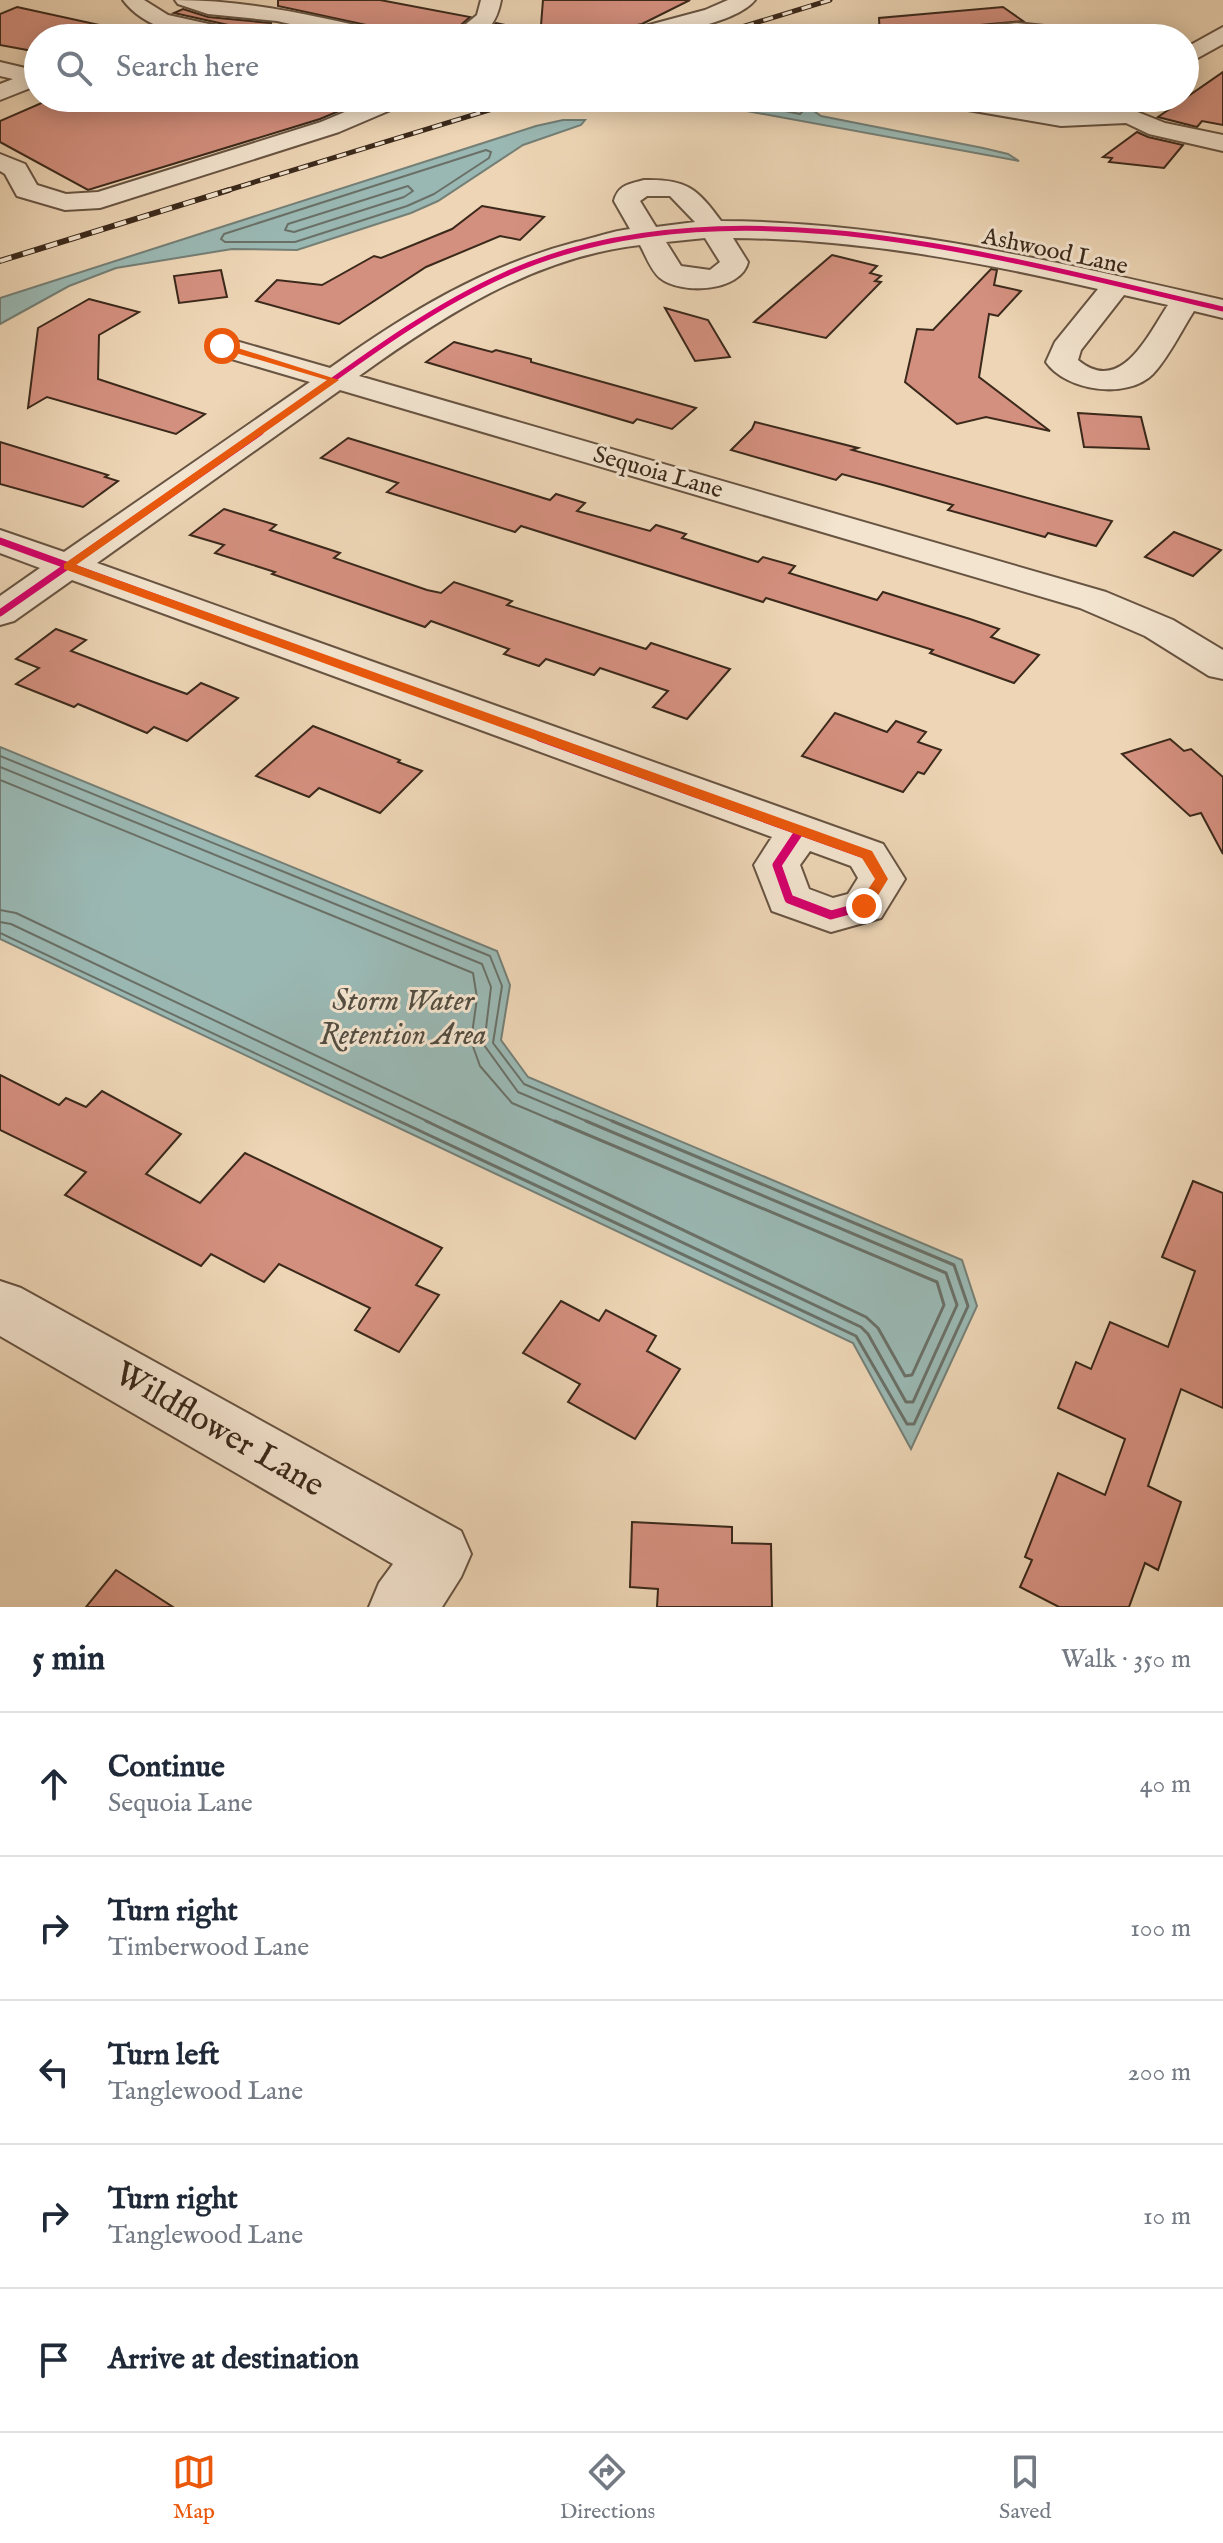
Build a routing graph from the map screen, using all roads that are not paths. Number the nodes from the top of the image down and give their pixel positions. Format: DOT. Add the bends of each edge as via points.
graph roads {
  1 [pos="133,0"];
  2 [pos="185,0"];
  3 [pos="491,0"];
  4 [pos="745,0"];
  5 [pos="174,24"];
  6 [pos="317,24"];
  7 [pos="479,24"];
  8 [pos="679,24"];
  9 [pos="1223,34"];
  10 [pos="0,48"];
  11 [pos="1199,49"];
  12 [pos="24,53"];
  13 [pos="0,69"];
  14 [pos="24,74"];
  15 [pos="24,82"];
  16 [pos="0,93"];
  17 [pos="24,100"];
  18 [pos="0,111"];
  19 [pos="366,112"];
  20 [pos="1020,112"];
  21 [pos="1101,112"];
  22 [pos="1136,112"];
  23 [pos="1223,143"];
  24 [pos="0,162"];
  25 [pos="712,229"];
  26 [pos="647,237"];
  27 [pos="1116,286"];
  28 [pos="1186,301"];
  29 [pos="1223,309"];
  30 [pos="222,346"];
  31 [pos="334,380"];
  32 [pos="0,541"];
  33 [pos="68,566"];
  34 [pos="0,613"];
  35 [pos="1223,667"];
  36 [pos="799,832"];
  37 [pos="0,1306"];
  38 [pos="403,1607"];
  1 -- 5 [label="street" via="144,12"];
  2 -- 6 [label="street"];
  3 -- 7 [label="street" via="487,18"];
  4 -- 8 [label="street"];
  9 -- 11 [label="street"];
  10 -- 12 [label="street"];
  13 -- 14 [label="street"];
  15 -- 16 [label="street"];
  17 -- 18 [label="street"];
  19 -- 24 [label="street" via="100,200 65,202 26,190 16,169"];
  20 -- 21 [label="street" via="1061,119"];
  22 -- 23 [label="street" via="1158,129"];
  25 -- 26 [label="street, Ashwood Lane"];
  25 -- 26 [label="street" via="682,192 644,188 629,193 627,201"];
  25 -- 26 [label="street" via="734,262 722,277 702,280 670,272"];
  25 -- 27 [label="street, Ashwood Lane" via="878,237"];
  26 -- 31 [label="street, Ashwood Lane" via="540,261 466,293"];
  27 -- 28 [label="street, Ashwood Lane"];
  27 -- 28 [label="street" via="1066,349 1062,362 1077,375 1100,380 1130,376 1142,367"];
  28 -- 29 [label="street, Ashwood Lane"];
  30 -- 31 [label="street, Sequoia Lane"];
  31 -- 33 [label="street, Ashwood Lane"];
  31 -- 35 [label="street, Sequoia Lane" via="1093,600 1159,628"];
  32 -- 33 [label="street"];
  33 -- 34 [label="street, Ashwood Lane"];
  33 -- 36 [label="street"];
  37 -- 38 [label="street, Wildflower Lane" via="438,1554"];
}
